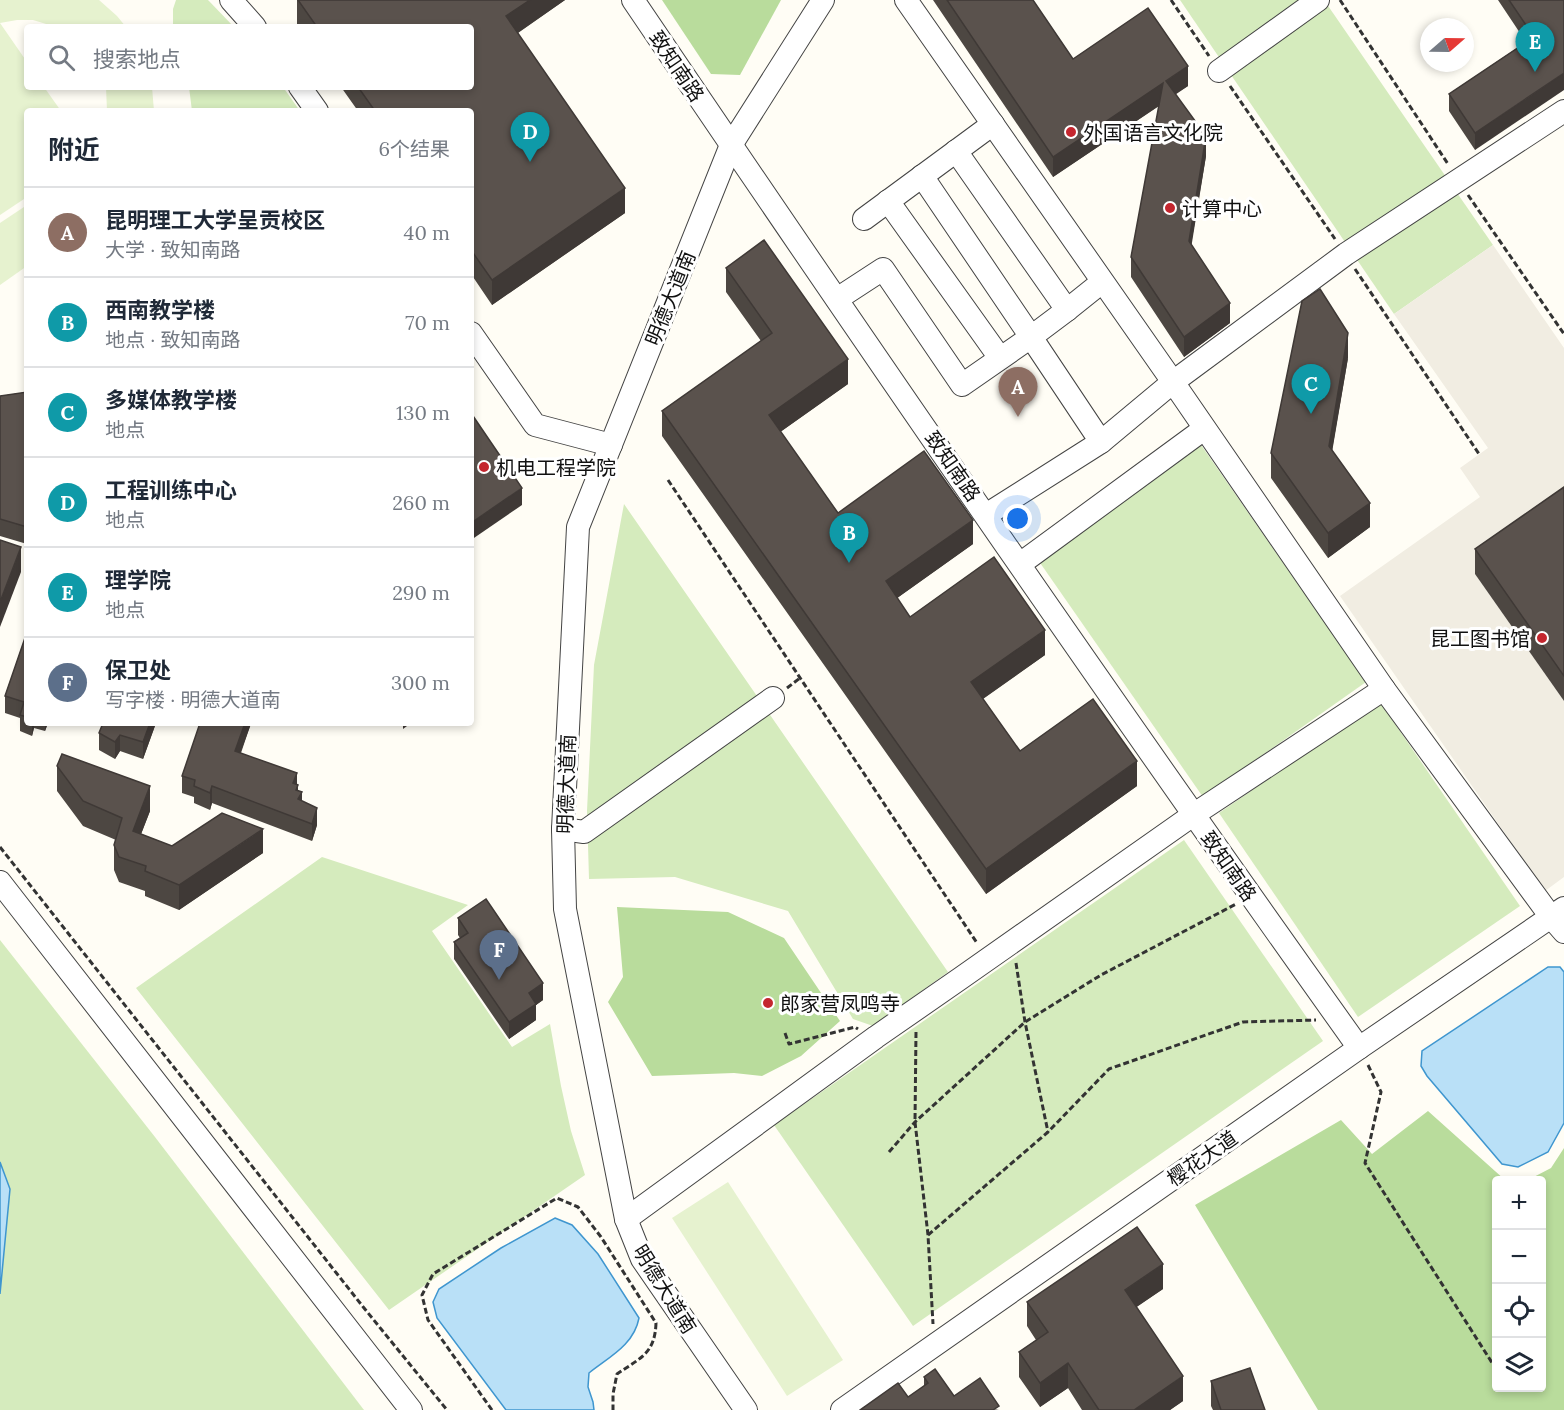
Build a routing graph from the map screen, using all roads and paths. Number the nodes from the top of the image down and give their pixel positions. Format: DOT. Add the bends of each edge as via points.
graph roads {
  1 [pos="231,0"];
  2 [pos="633,0"];
  3 [pos="823,0"];
  4 [pos="906,0"];
  5 [pos="1171,0"];
  6 [pos="1318,0"];
  7 [pos="252,24"];
  8 [pos="1219,71"];
  9 [pos="302,90"];
  10 [pos="315,108"];
  11 [pos="1564,111"];
  12 [pos="993,124"];
  13 [pos="731,145"];
  14 [pos="956,151"];
  15 [pos="922,176"];
  16 [pos="888,201"];
  17 [pos="864,219"];
  18 [pos="1346,254"];
  19 [pos="1102,282"];
  20 [pos="837,299"];
  21 [pos="1068,310"];
  22 [pos="474,337"];
  23 [pos="1031,337"];
  24 [pos="1000,358"];
  25 [pos="1173,382"];
  26 [pos="1204,429"];
  27 [pos="1101,442"];
  28 [pos="611,445"];
  29 [pos="1479,454"];
  30 [pos="668,480"];
  31 [pos="986,515"];
  32 [pos="1020,564"];
  33 [pos="1384,689"];
  34 [pos="773,698"];
  35 [pos="1193,816"];
  36 [pos="563,829"];
  37 [pos="0,847"];
  38 [pos="0,882"];
  39 [pos="1251,896"];
  40 [pos="1560,919"];
  41 [pos="1013,942"];
  42 [pos="988,960"];
  43 [pos="917,1009"];
  44 [pos="1339,1020"];
  45 [pos="1025,1022"];
  46 [pos="784,1033"];
  47 [pos="876,1037"];
  48 [pos="1359,1048"];
  49 [pos="915,1122"];
  50 [pos="1048,1132"];
  51 [pos="890,1152"];
  52 [pos="626,1219"];
  53 [pos="928,1235"];
  54 [pos="934,1345"];
  55 [pos="1492,1361"];
  56 [pos="411,1410"];
  57 [pos="447,1410"];
  58 [pos="492,1410"];
  59 [pos="613,1410"];
  60 [pos="746,1410"];
  61 [pos="842,1410"];
  1 -- 7 [label="street"];
  2 -- 13 [label="street, 致知南路"];
  3 -- 13 [label="street, 明德大道南"];
  4 -- 12 [label="street"];
  5 -- 8 [label="path"];
  6 -- 8 [label="street"];
  8 -- 18 [label="path"];
  9 -- 10 [label="street"];
  11 -- 18 [label="street"];
  12 -- 14 [label="street"];
  12 -- 19 [label="street"];
  13 -- 20 [label="street, 致知南路"];
  13 -- 28 [label="street, 明德大道南"];
  14 -- 15 [label="street"];
  14 -- 21 [label="street"];
  15 -- 16 [label="street"];
  15 -- 23 [label="street"];
  16 -- 17 [label="street"];
  16 -- 24 [label="street"];
  18 -- 25 [label="street"];
  18 -- 29 [label="path"];
  19 -- 21 [label="street"];
  19 -- 25 [label="street"];
  20 -- 24 [label="street" via="883,269 962,385"];
  20 -- 31 [label="street, 致知南路"];
  21 -- 23 [label="street"];
  22 -- 28 [label="street" via="535,424"];
  23 -- 24 [label="street"];
  23 -- 27 [label="street"];
  25 -- 26 [label="street"];
  25 -- 27 [label="street"];
  26 -- 32 [label="street"];
  26 -- 33 [label="street"];
  27 -- 31 [label="street"];
  28 -- 36 [label="street, 明德大道南" via="578,527"];
  30 -- 42 [label="path"];
  31 -- 32 [label="street, 致知南路"];
  32 -- 35 [label="street, 致知南路"];
  33 -- 35 [label="street"];
  33 -- 40 [label="street"];
  34 -- 36 [label="street" via="584,832"];
  35 -- 39 [label="street, 致知南路"];
  35 -- 41 [label="street"];
  36 -- 52 [label="street, 明德大道南" via="565,909"];
  37 -- 57 [label="path"];
  38 -- 56 [label="street"];
  39 -- 44 [label="street, 致知南路"];
  39 -- 45 [label="path" via="1101,975"];
  40 -- 48 [label="street, 樱花大道"];
  41 -- 42 [label="street"];
  41 -- 45 [label="path"];
  42 -- 43 [label="street"];
  43 -- 47 [label="street"];
  43 -- 49 [label="path"];
  44 -- 48 [label="street, 致知南路"];
  44 -- 50 [label="path" via="1244,1022 1109,1069"];
  45 -- 49 [label="path"];
  45 -- 50 [label="path"];
  46 -- 47 [label="path" via="789,1044 855,1027"];
  47 -- 52 [label="street"];
  48 -- 54 [label="street, 樱花大道"];
  48 -- 55 [label="path" via="1382,1092 1365,1163"];
  49 -- 51 [label="path"];
  49 -- 53 [label="path"];
  50 -- 53 [label="path"];
  52 -- 60 [label="street, 明德大道南" via="642,1259"];
  53 -- 54 [label="path"];
  54 -- 61 [label="street, 樱花大道"];
  58 -- 59 [label="path" via="428,1320 422,1295 434,1274 557,1198 578,1207 656,1323 656,1337 647,1353 616,1374"];
}
